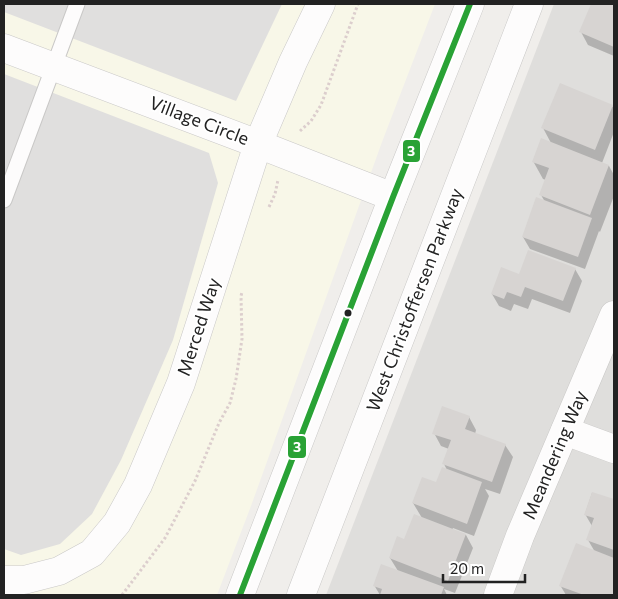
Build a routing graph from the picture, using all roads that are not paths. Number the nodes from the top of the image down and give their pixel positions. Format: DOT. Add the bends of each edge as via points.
graph roads {
  1 [pos="77,4"];
  2 [pos="321,4"];
  3 [pos="470,4"];
  4 [pos="529,4"];
  5 [pos="4,48"];
  6 [pos="54,66"];
  7 [pos="258,144"];
  8 [pos="393,198"];
  9 [pos="4,200"];
  10 [pos="614,315"];
  11 [pos="565,431"];
  12 [pos="614,449"];
  13 [pos="4,580"];
  14 [pos="240,595"];
  15 [pos="301,595"];
  16 [pos="498,595"];
  1 -- 6 [label="lane"];
  2 -- 7 [label="street, Merced Way"];
  3 -- 8 [label="street"];
  4 -- 15 [label="street, West Christoffersen Parkway"];
  5 -- 6 [label="street, Village Circle"];
  6 -- 7 [label="street, Village Circle"];
  6 -- 9 [label="lane"];
  7 -- 8 [label="street, Village Circle"];
  7 -- 13 [label="street, Merced Way" via="181,383 138,485 118,523 92,553 59,571 24,580"];
  8 -- 14 [label="street"];
  10 -- 11 [label="street, Meandering Way"];
  11 -- 12 [label="street"];
  11 -- 16 [label="street, Meandering Way"];
}
